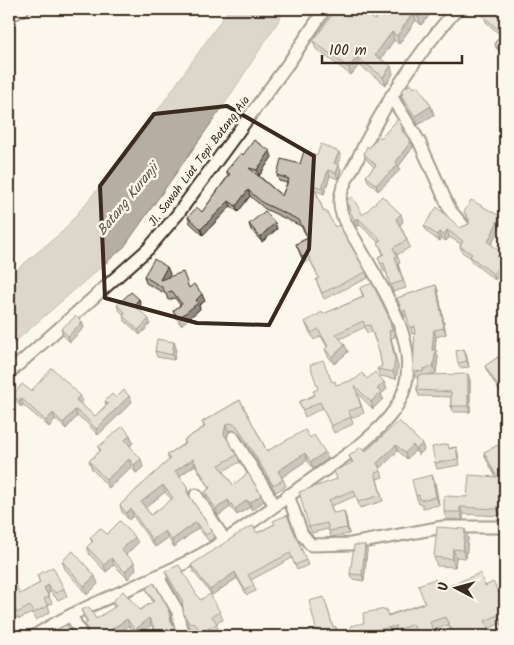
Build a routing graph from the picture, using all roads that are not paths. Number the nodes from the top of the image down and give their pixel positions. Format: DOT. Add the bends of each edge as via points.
graph roads {
  1 [pos="23,9"];
  2 [pos="324,9"];
  3 [pos="456,9"];
  4 [pos="9,16"];
  5 [pos="391,96"];
  6 [pos="464,227"];
  7 [pos="9,373"];
  8 [pos="233,437"];
  9 [pos="196,495"];
  10 [pos="288,495"];
  11 [pos="274,504"];
  12 [pos="505,527"];
  13 [pos="224,539"];
  14 [pos="158,577"];
  15 [pos="71,616"];
  16 [pos="34,636"];
  17 [pos="82,636"];
  18 [pos="186,636"];
  1 -- 4 [label="street"];
  2 -- 7 [label="street, Jl. Sawah Liat Tepi Batang Aia" via="177,216 148,249"];
  3 -- 5 [label="street" via="427,43"];
  5 -- 6 [label="street" via="419,141 450,210"];
  5 -- 10 [label="street" via="367,137 340,200 344,218 384,292 406,347 407,375 400,400 378,430"];
  8 -- 11 [label="street"];
  9 -- 13 [label="street"];
  10 -- 11 [label="street"];
  10 -- 12 [label="street" via="305,540 318,546 358,543 444,527"];
  11 -- 13 [label="street"];
  13 -- 14 [label="street"];
  14 -- 15 [label="street"];
  14 -- 18 [label="street" via="178,612"];
  15 -- 16 [label="street"];
  15 -- 17 [label="street"];
}
